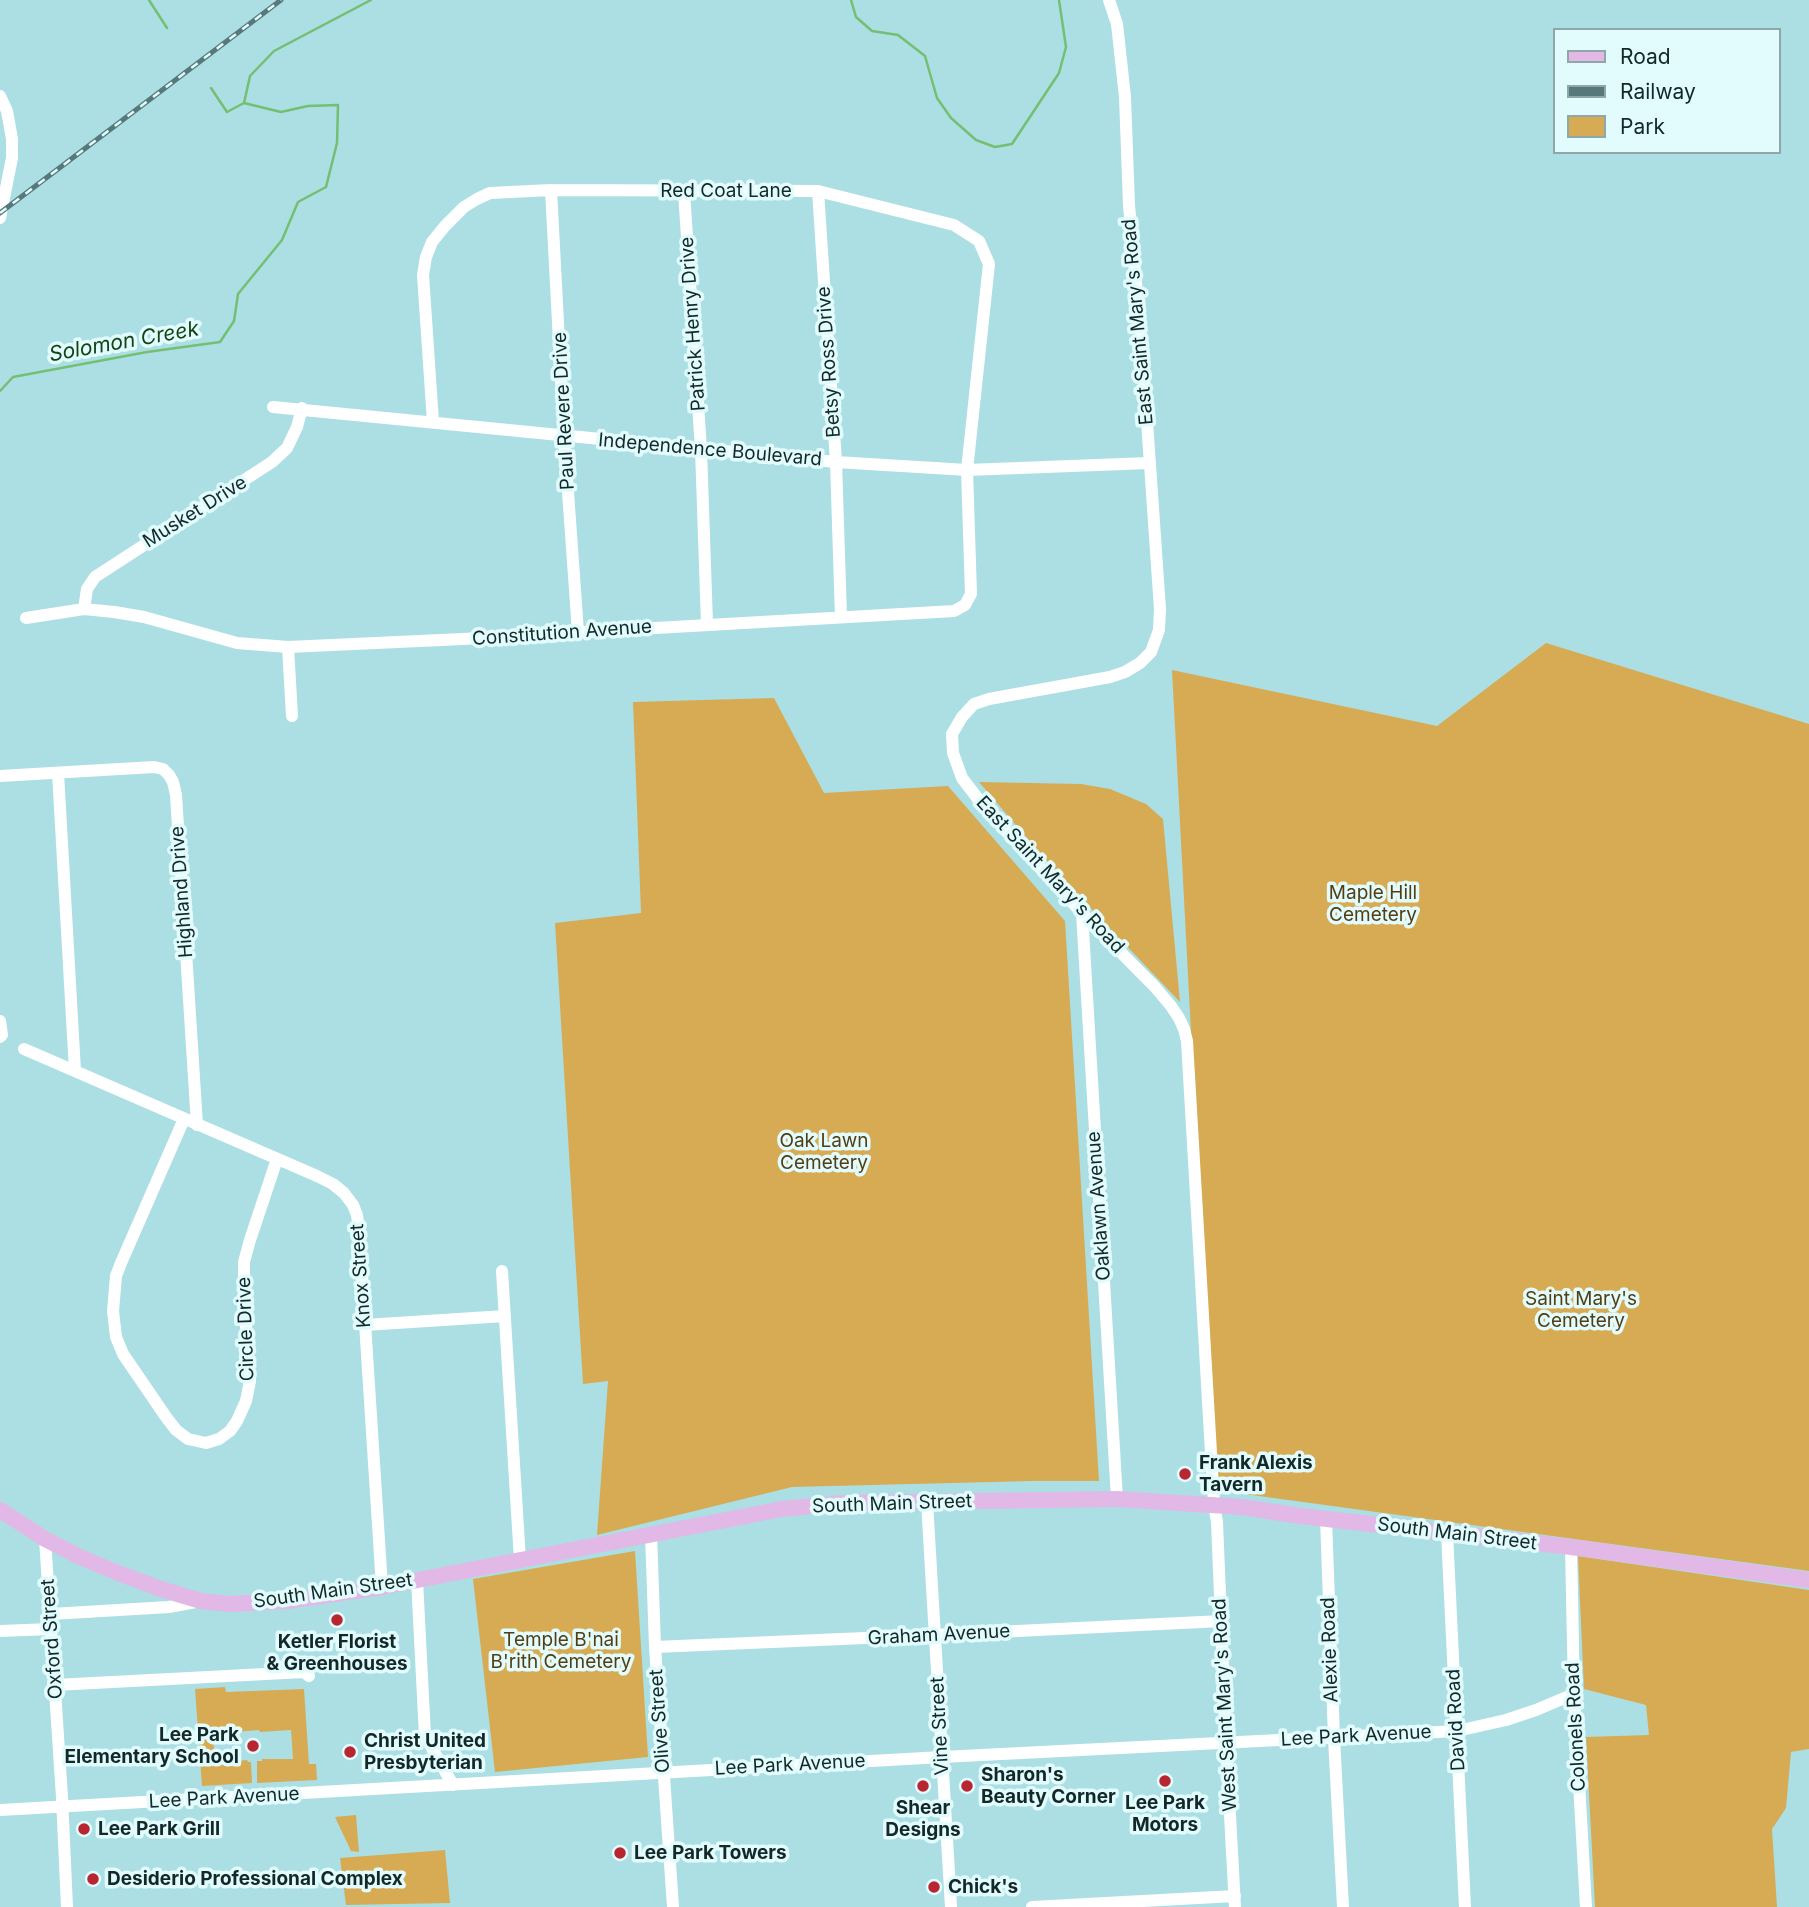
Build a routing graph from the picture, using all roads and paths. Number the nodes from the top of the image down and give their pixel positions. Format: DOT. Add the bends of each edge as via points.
graph roads {
  1 [pos="1109,0"];
  2 [pos="0,96"];
  3 [pos="551,190"];
  4 [pos="818,191"];
  5 [pos="684,192"];
  6 [pos="1,215"];
  7 [pos="273,407"];
  8 [pos="302,408"];
  9 [pos="433,422"];
  10 [pos="564,436"];
  11 [pos="701,449"];
  12 [pos="835,462"];
  13 [pos="1149,463"];
  14 [pos="967,470"];
  15 [pos="83,609"];
  16 [pos="841,617"];
  17 [pos="26,618"];
  18 [pos="707,624"];
  19 [pos="578,632"];
  20 [pos="288,647"];
  21 [pos="292,716"];
  22 [pos="58,773"];
  23 [pos="0,776"];
  24 [pos="1082,913"];
  25 [pos="0,1021"];
  26 [pos="0,1037"];
  27 [pos="24,1049"];
  28 [pos="75,1071"];
  29 [pos="184,1119"];
  30 [pos="197,1125"];
  31 [pos="277,1160"];
  32 [pos="502,1271"];
  33 [pos="505,1315"];
  34 [pos="365,1325"];
  35 [pos="1117,1499"];
  36 [pos="927,1502"];
  37 [pos="1214,1504"];
  38 [pos="0,1510"];
  39 [pos="1326,1519"];
  40 [pos="1447,1533"];
  41 [pos="651,1534"];
  42 [pos="45,1539"];
  43 [pos="1571,1547"];
  44 [pos="520,1560"];
  45 [pos="416,1580"];
  46 [pos="1809,1580"];
  47 [pos="382,1587"];
  48 [pos="201,1601"];
  49 [pos="51,1614"];
  50 [pos="1222,1621"];
  51 [pos="51,1629"];
  52 [pos="0,1631"];
  53 [pos="935,1635"];
  54 [pos="655,1647"];
  55 [pos="309,1676"];
  56 [pos="55,1685"];
  57 [pos="1574,1694"];
  58 [pos="1457,1731"];
  59 [pos="1334,1738"];
  60 [pos="1226,1741"];
  61 [pos="942,1756"];
  62 [pos="663,1772"];
  63 [pos="453,1785"];
  64 [pos="63,1808"];
  65 [pos="0,1810"];
  66 [pos="1235,1901"];
  67 [pos="67,1907"];
  68 [pos="673,1907"];
  69 [pos="951,1907"];
  70 [pos="1032,1907"];
  71 [pos="1343,1907"];
  72 [pos="1465,1907"];
  73 [pos="1586,1907"];
  1 -- 13 [label="street, East Saint Mary's Road" via="1117,24 1125,97"];
  2 -- 6 [label="street" via="12,139"];
  3 -- 5 [label="street, Red Coat Lane"];
  3 -- 9 [label="street, Red Coat Lane" via="491,193 477,199 432,242 423,275"];
  3 -- 10 [label="street, Paul Revere Drive"];
  4 -- 5 [label="street, Red Coat Lane"];
  4 -- 12 [label="street, Betsy Ross Drive"];
  4 -- 14 [label="street, Red Coat Lane" via="954,225 979,241 989,264"];
  5 -- 11 [label="street, Patrick Henry Drive"];
  7 -- 8 [label="street, Independence Boulevard"];
  8 -- 9 [label="street, Independence Boulevard"];
  8 -- 15 [label="street, Musket Drive" via="287,448 272,462 95,577 86,589"];
  9 -- 10 [label="street, Independence Boulevard"];
  10 -- 11 [label="street, Independence Boulevard"];
  10 -- 19 [label="street, Paul Revere Drive"];
  11 -- 12 [label="street, Independence Boulevard"];
  11 -- 18 [label="street, Patrick Henry Drive"];
  12 -- 14 [label="street, Independence Boulevard"];
  12 -- 16 [label="street, Betsy Ross Drive"];
  13 -- 14 [label="street, Independence Boulevard"];
  13 -- 24 [label="street, East Saint Mary's Road" via="1160,610 1151,652 1132,668 1110,677 974,704 952,734 962,778"];
  14 -- 16 [label="street, Constitution Avenue" via="971,594 965,605 954,611"];
  15 -- 17 [label="street, Constitution Avenue"];
  15 -- 20 [label="street, Constitution Avenue" via="144,617 237,643"];
  16 -- 18 [label="street, Constitution Avenue"];
  18 -- 19 [label="street, Constitution Avenue"];
  19 -- 20 [label="street, Constitution Avenue"];
  20 -- 21 [label="street"];
  22 -- 23 [label="street, Highland Drive"];
  22 -- 28 [label="street"];
  22 -- 30 [label="street, Highland Drive" via="154,768 163,769 173,782"];
  24 -- 35 [label="street, Oaklawn Avenue"];
  24 -- 37 [label="street, East Saint Mary's Road" via="1171,1006 1187,1041"];
  25 -- 26 [label="street"];
  27 -- 28 [label="street, Knox Street"];
  28 -- 29 [label="street, Knox Street"];
  29 -- 30 [label="street, Knox Street"];
  29 -- 31 [label="street, Circle Drive" via="116,1276 113,1311 123,1354 166,1417 188,1439 206,1443 219,1439 230,1431 246,1401 250,1381 244,1262"];
  30 -- 31 [label="street, Knox Street"];
  31 -- 34 [label="street, Knox Street" via="333,1184 352,1205 359,1230"];
  32 -- 33 [label="street"];
  33 -- 34 [label="street"];
  33 -- 44 [label="street"];
  34 -- 47 [label="street, Knox Street"];
  35 -- 36 [label="main road, South Main Street"];
  35 -- 37 [label="main road, South Main Street"];
  36 -- 41 [label="main road, South Main Street" via="782,1509"];
  36 -- 53 [label="street, Vine Street"];
  37 -- 39 [label="main road, South Main Street"];
  37 -- 50 [label="street, West Saint Mary's Road"];
  38 -- 42 [label="main road, South Main Street"];
  39 -- 40 [label="main road, South Main Street"];
  39 -- 59 [label="street, Alexie Road"];
  40 -- 43 [label="main road, South Main Street"];
  40 -- 58 [label="street, David Road"];
  41 -- 44 [label="main road, South Main Street"];
  41 -- 54 [label="street, Olive Street"];
  42 -- 48 [label="main road, South Main Street" via="118,1573"];
  42 -- 49 [label="street, Oxford Street"];
  43 -- 46 [label="main road, South Main Street"];
  43 -- 57 [label="street, Colonels Road"];
  44 -- 45 [label="main road, South Main Street"];
  45 -- 47 [label="main road, South Main Street"];
  45 -- 63 [label="street" via="425,1736"];
  47 -- 48 [label="main road, South Main Street" via="287,1601"];
  48 -- 49 [label="street" via="169,1608"];
  49 -- 51 [label="street, Oxford Street"];
  50 -- 53 [label="street, Graham Avenue"];
  50 -- 60 [label="street, West Saint Mary's Road"];
  51 -- 52 [label="street"];
  51 -- 56 [label="street, Oxford Street"];
  53 -- 54 [label="street, Graham Avenue"];
  53 -- 61 [label="street, Vine Street"];
  54 -- 62 [label="street, Olive Street"];
  55 -- 56 [label="street" via="304,1672"];
  56 -- 64 [label="street, Oxford Street"];
  57 -- 58 [label="street, Lee Park Avenue" via="1506,1720"];
  57 -- 73 [label="street, Colonels Road"];
  58 -- 59 [label="street, Lee Park Avenue"];
  58 -- 72 [label="street, David Road"];
  59 -- 60 [label="street, Lee Park Avenue"];
  59 -- 71 [label="street, Alexie Road"];
  60 -- 61 [label="street, Lee Park Avenue"];
  60 -- 66 [label="street, West Saint Mary's Road"];
  61 -- 62 [label="street, Lee Park Avenue"];
  61 -- 69 [label="street, Vine Street"];
  62 -- 63 [label="street, Lee Park Avenue"];
  62 -- 68 [label="street, Olive Street"];
  63 -- 64 [label="street, Lee Park Avenue"];
  64 -- 65 [label="street, Lee Park Avenue"];
  64 -- 67 [label="street, Oxford Street"];
  66 -- 70 [label="street"];
}
